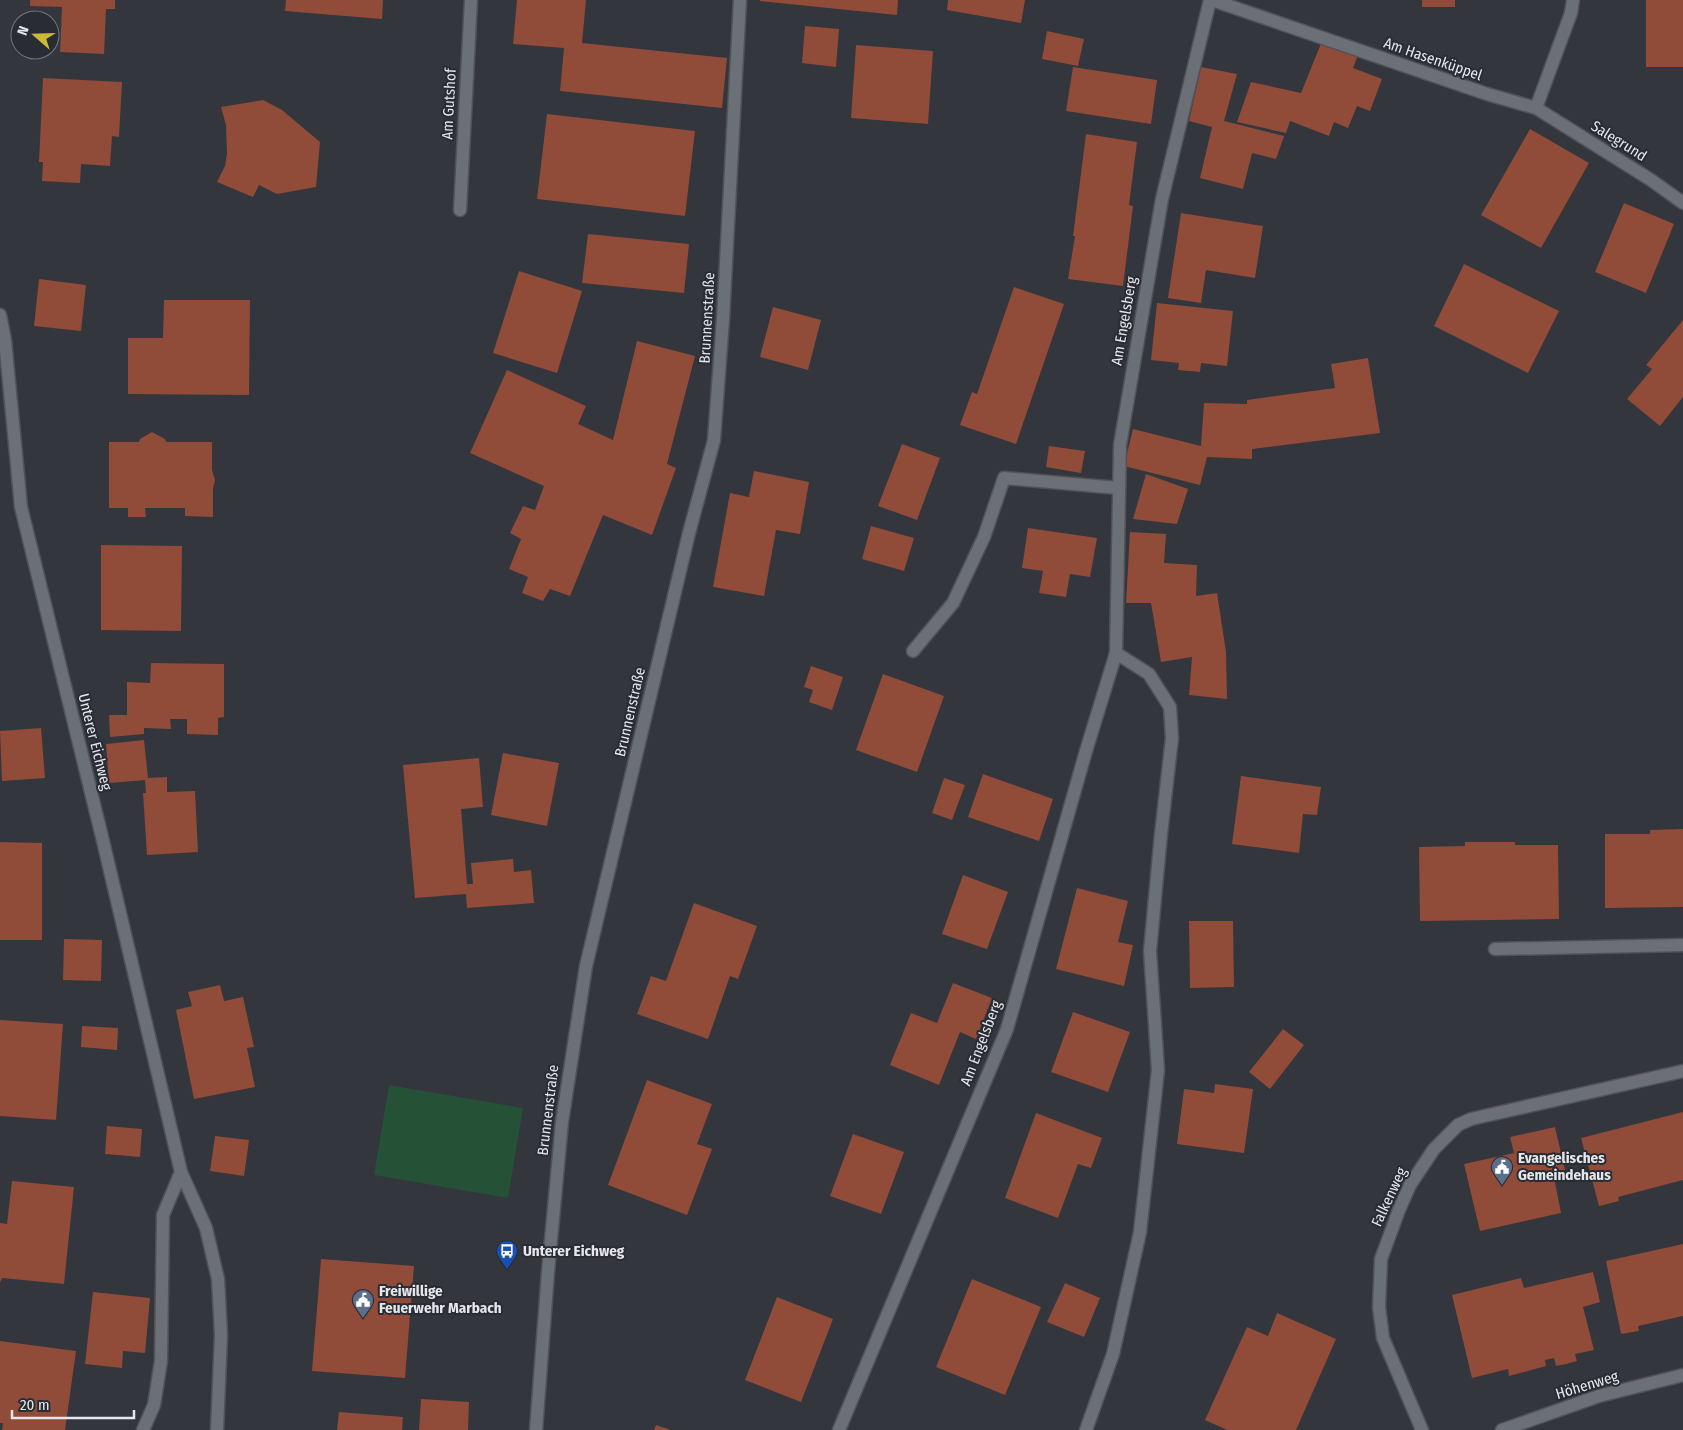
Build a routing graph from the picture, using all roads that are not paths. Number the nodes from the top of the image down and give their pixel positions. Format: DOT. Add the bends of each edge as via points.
graph roads {
  1 [pos="471,0"];
  2 [pos="740,0"];
  3 [pos="1211,0"];
  4 [pos="1573,0"];
  5 [pos="1536,108"];
  6 [pos="1683,203"];
  7 [pos="460,210"];
  8 [pos="0,315"];
  9 [pos="1118,488"];
  10 [pos="914,651"];
  11 [pos="1116,653"];
  12 [pos="1683,945"];
  13 [pos="1495,949"];
  14 [pos="1683,1071"];
  15 [pos="181,1172"];
  16 [pos="1683,1375"];
  17 [pos="144,1430"];
  18 [pos="217,1430"];
  19 [pos="536,1430"];
  20 [pos="839,1430"];
  21 [pos="1086,1430"];
  22 [pos="1422,1430"];
  23 [pos="1502,1430"];
  1 -- 7 [label="street, Am Gutshof"];
  2 -- 19 [label="street, Brunnenstraße" via="724,319 714,440 586,966 562,1122"];
  3 -- 5 [label="street, Am Hasenküppel"];
  3 -- 9 [label="street, Am Engelsberg" via="1162,199 1120,445"];
  4 -- 5 [label="street"];
  5 -- 6 [label="street, Salegrund"];
  8 -- 15 [label="street, Unterer Eichweg" via="6,340 21,506"];
  9 -- 10 [label="street" via="1004,478 984,537 953,603"];
  9 -- 11 [label="street, Am Engelsberg"];
  11 -- 20 [label="street, Am Engelsberg" via="1007,1029"];
  11 -- 21 [label="street" via="1149,674 1170,707 1172,738 1150,951 1158,1070 1140,1232 1113,1354"];
  12 -- 13 [label="street"];
  14 -- 22 [label="street, Falkenweg" via="1471,1119 1458,1125 1434,1149 1410,1185 1399,1210 1381,1259 1379,1279 1383,1338"];
  15 -- 17 [label="street" via="162,1214 161,1362 154,1404"];
  15 -- 18 [label="street, Unterer Eichweg" via="206,1228 218,1279 221,1336"];
  16 -- 23 [label="street, Höhenweg" via="1599,1396"];
}
